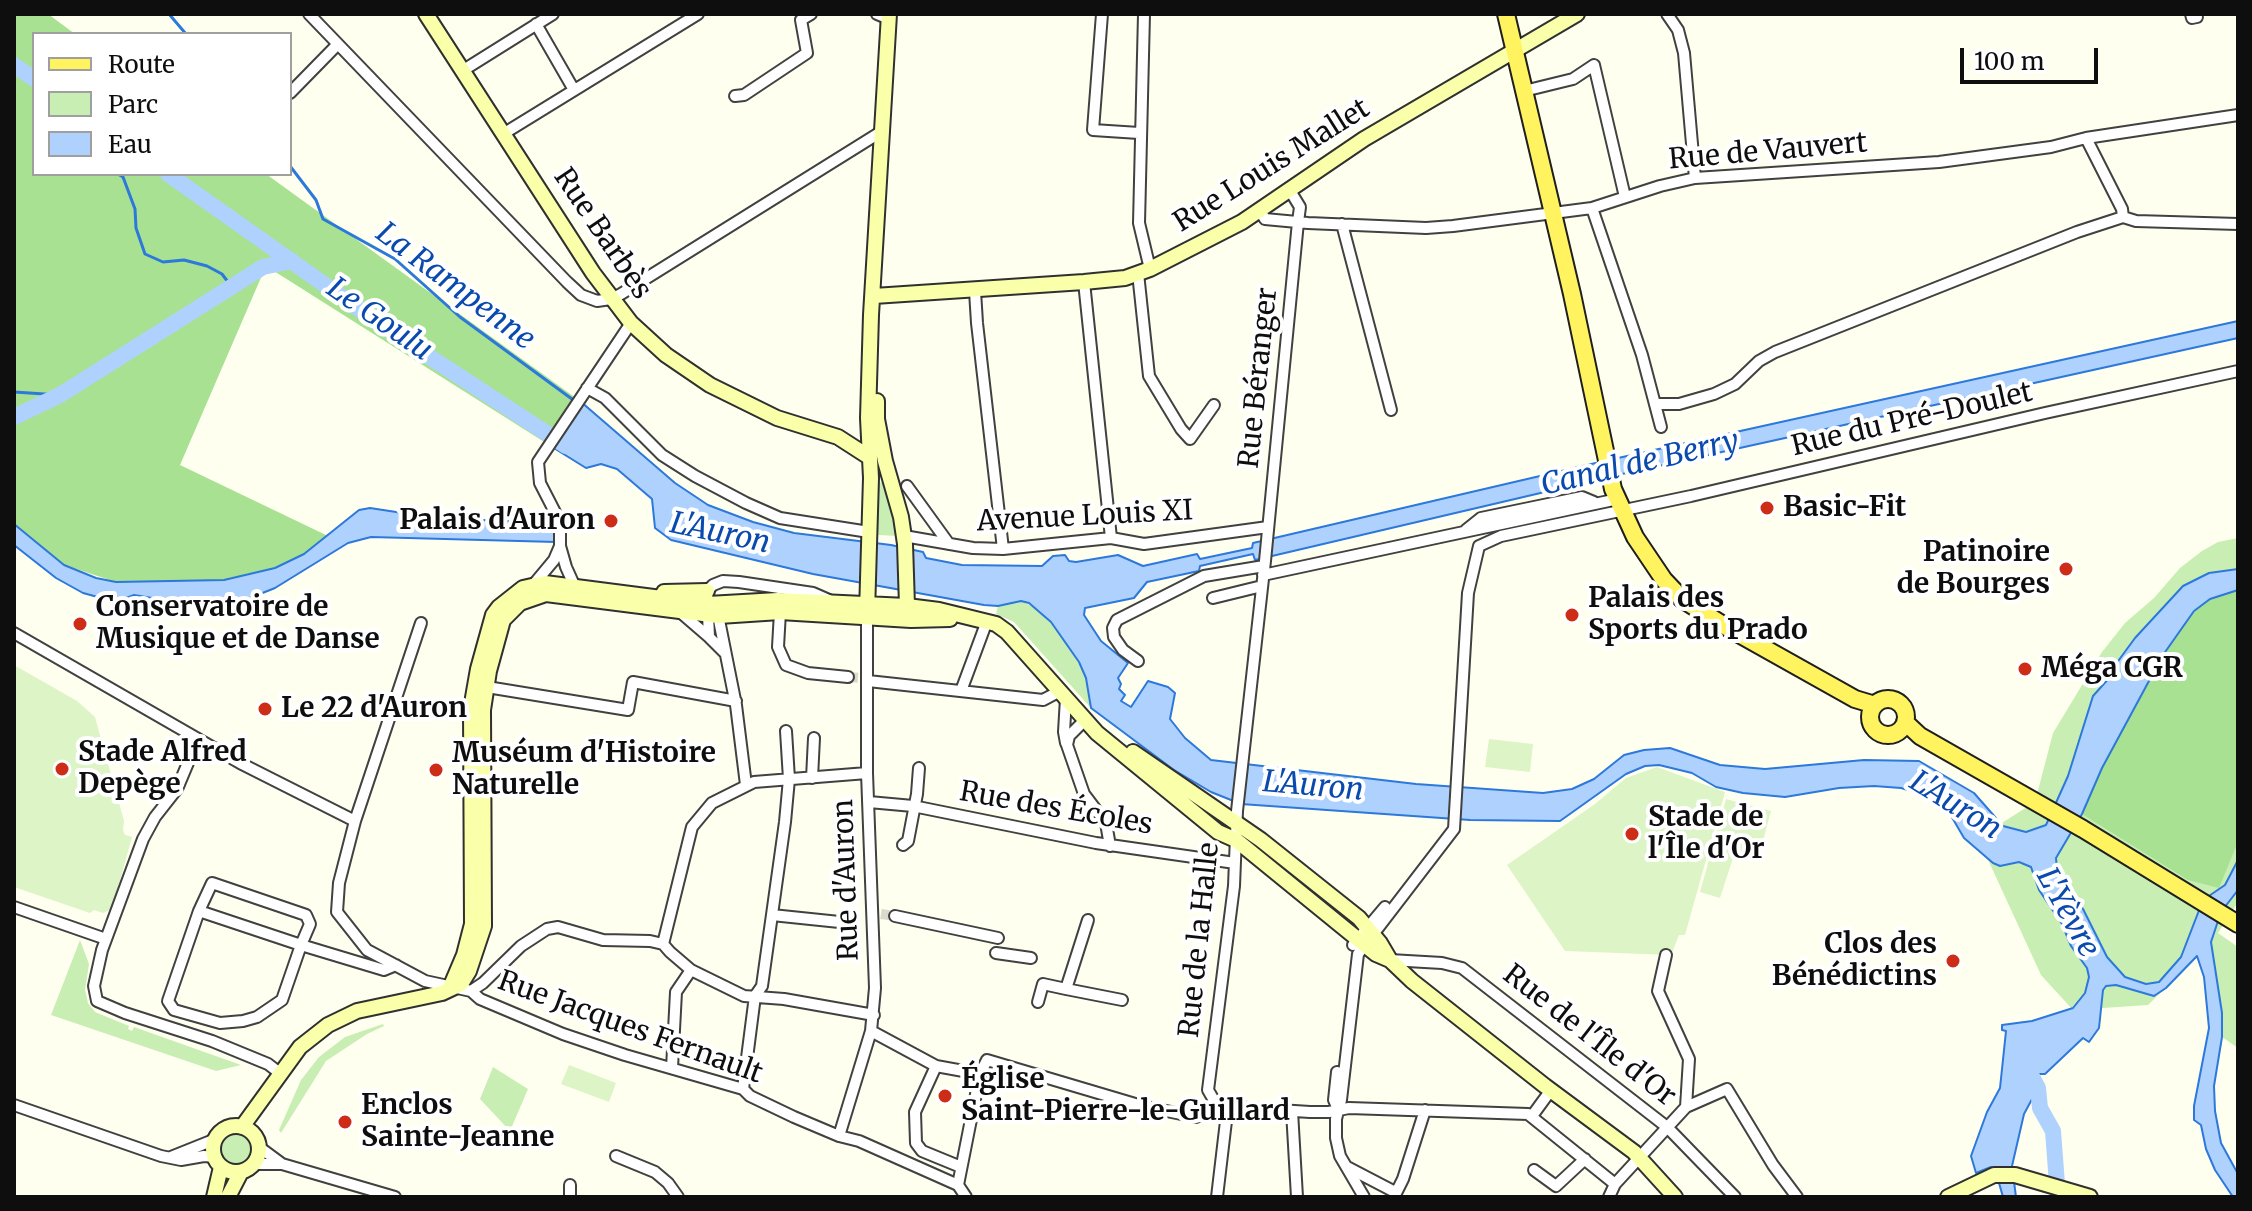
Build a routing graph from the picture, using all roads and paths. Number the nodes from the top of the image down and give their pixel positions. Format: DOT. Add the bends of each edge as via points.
graph roads {
  1 [pos="309,14"];
  2 [pos="426,14"];
  3 [pos="553,14"];
  4 [pos="698,14"];
  5 [pos="811,14"];
  6 [pos="1102,14"];
  7 [pos="1144,14"];
  8 [pos="1506,14"];
  9 [pos="1577,14"];
  10 [pos="1667,14"];
  11 [pos="885,16"];
  12 [pos="536,24"];
  13 [pos="337,45"];
  14 [pos="1514,50"];
  15 [pos="462,71"];
  16 [pos="574,90"];
  17 [pos="292,91"];
  18 [pos="1524,91"];
  19 [pos="735,96"];
  20 [pos="2238,115"];
  21 [pos="884,130"];
  22 [pos="1139,133"];
  23 [pos="503,134"];
  24 [pos="2086,138"];
  25 [pos="1695,178"];
  26 [pos="1289,189"];
  27 [pos="1625,197"];
  28 [pos="1592,208"];
  29 [pos="1260,211"];
  30 [pos="1553,214"];
  31 [pos="2123,217"];
  32 [pos="1298,222"];
  33 [pos="1342,224"];
  34 [pos="2238,224"];
  35 [pos="1144,271"];
  36 [pos="1084,282"];
  37 [pos="975,291"];
  38 [pos="874,296"];
  39 [pos="611,299"];
  40 [pos="631,323"];
  41 [pos="2238,371"];
  42 [pos="584,393"];
  43 [pos="1655,404"];
  44 [pos="1214,405"];
  45 [pos="1391,410"];
  46 [pos="1661,427"];
  47 [pos="866,441"];
  48 [pos="871,478"];
  49 [pos="889,478"];
  50 [pos="907,486"];
  51 [pos="1618,499"];
  52 [pos="1268,527"];
  53 [pos="1461,533"];
  54 [pos="869,536"];
  55 [pos="1111,538"];
  56 [pos="905,540"];
  57 [pos="560,544"];
  58 [pos="949,544"];
  59 [pos="1479,546"];
  60 [pos="1003,549"];
  61 [pos="1264,572"];
  62 [pos="534,584"];
  63 [pos="575,587"];
  64 [pos="1213,598"];
  65 [pos="906,599"];
  66 [pos="837,603"];
  67 [pos="712,606"];
  68 [pos="680,612"];
  69 [pos="780,612"];
  70 [pos="871,613"];
  71 [pos="971,618"];
  72 [pos="987,621"];
  73 [pos="421,623"];
  74 [pos="14,633"];
  75 [pos="709,637"];
  76 [pos="724,652"];
  77 [pos="1138,661"];
  78 [pos="848,677"];
  79 [pos="866,679"];
  80 [pos="487,687"];
  81 [pos="961,691"];
  82 [pos="1063,694"];
  83 [pos="736,701"];
  84 [pos="1872,709"];
  85 [pos="1085,720"];
  86 [pos="1902,726"];
  87 [pos="786,731"];
  88 [pos="1097,733"];
  89 [pos="814,738"];
  90 [pos="198,739"];
  91 [pos="1067,745"];
  92 [pos="1456,757"];
  93 [pos="1243,761"];
  94 [pos="919,768"];
  95 [pos="867,773"];
  96 [pos="812,778"];
  97 [pos="789,779"];
  98 [pos="1456,780"];
  99 [pos="746,785"];
  100 [pos="869,802"];
  101 [pos="913,806"];
  102 [pos="1236,817"];
  103 [pos="355,821"];
  104 [pos="1236,844"];
  105 [pos="903,845"];
  106 [pos="1110,846"];
  107 [pos="1235,863"];
  108 [pos="14,907"];
  109 [pos="199,911"];
  110 [pos="772,915"];
  111 [pos="895,916"];
  112 [pos="1088,920"];
  113 [pos="2235,922"];
  114 [pos="849,923"];
  115 [pos="998,938"];
  116 [pos="1361,938"];
  117 [pos="106,939"];
  118 [pos="663,944"];
  119 [pos="301,945"];
  120 [pos="996,953"];
  121 [pos="1666,955"];
  122 [pos="1031,958"];
  123 [pos="1390,960"];
  124 [pos="396,965"];
  125 [pos="691,970"];
  126 [pos="450,988"];
  127 [pos="1066,989"];
  128 [pos="471,991"];
  129 [pos="755,996"];
  130 [pos="1122,1000"];
  131 [pos="1038,1002"];
  132 [pos="170,1007"];
  133 [pos="874,1015"];
  134 [pos="164,1025"];
  135 [pos="871,1031"];
  136 [pos="936,1066"];
  137 [pos="672,1068"];
  138 [pos="281,1074"];
  139 [pos="980,1074"];
  140 [pos="743,1089"];
  141 [pos="1551,1090"];
  142 [pos="14,1105"];
  143 [pos="1217,1106"];
  144 [pos="1686,1107"];
  145 [pos="1338,1109"];
  146 [pos="1425,1110"];
  147 [pos="1292,1111"];
  148 [pos="1532,1116"];
  149 [pos="242,1127"];
  150 [pos="1667,1127"];
  151 [pos="839,1136"];
  152 [pos="216,1139"];
  153 [pos="257,1142"];
  154 [pos="616,1156"];
  155 [pos="171,1157"];
  156 [pos="1639,1157"];
  157 [pos="1585,1159"];
  158 [pos="218,1162"];
  159 [pos="282,1164"];
  160 [pos="961,1167"];
  161 [pos="1347,1167"];
  162 [pos="248,1168"];
  163 [pos="1534,1170"];
  164 [pos="1615,1184"];
  165 [pos="570,1185"];
  166 [pos="962,1193"];
  167 [pos="1394,1194"];
  168 [pos="214,1197"];
  169 [pos="228,1197"];
  170 [pos="395,1197"];
  171 [pos="570,1197"];
  172 [pos="678,1197"];
  173 [pos="1217,1197"];
  174 [pos="1297,1197"];
  175 [pos="1364,1197"];
  176 [pos="1609,1197"];
  177 [pos="1675,1197"];
  178 [pos="1735,1197"];
  179 [pos="1797,1197"];
  180 [pos="1948,1197"];
  181 [pos="2090,1197"];
  1 -- 13 [label="street"];
  2 -- 15 [label="main road, Rue Barbès"];
  3 -- 12 [label="street"];
  4 -- 16 [label="street"];
  5 -- 19 [label="street" via="801,20 807,53"];
  6 -- 22 [label="street" via="1093,130"];
  7 -- 22 [label="street"];
  8 -- 14 [label="main road"];
  9 -- 14 [label="main road, Rue Louis Mallet"];
  10 -- 25 [label="street" via="1684,53"];
  11 -- 21 [label="main road"];
  12 -- 15 [label="street"];
  12 -- 16 [label="street"];
  13 -- 17 [label="street"];
  13 -- 39 [label="street" via="581,295"];
  14 -- 18 [label="main road"];
  14 -- 26 [label="main road, Rue Louis Mallet"];
  15 -- 23 [label="main road, Rue Barbès"];
  16 -- 23 [label="street"];
  18 -- 27 [label="street" via="1573,79 1594,65"];
  18 -- 30 [label="main road"];
  20 -- 24 [label="street, Rue de Vauvert"];
  21 -- 38 [label="main road"];
  21 -- 39 [label="street"];
  22 -- 35 [label="street"];
  23 -- 39 [label="main road, Rue Barbès"];
  24 -- 25 [label="street, Rue de Vauvert" via="1939,162"];
  24 -- 31 [label="street"];
  25 -- 27 [label="street, Rue de Vauvert"];
  26 -- 29 [label="main road, Rue Louis Mallet"];
  26 -- 32 [label="street, Rue Béranger" via="1300,207"];
  27 -- 28 [label="street, Rue de Vauvert"];
  28 -- 30 [label="street, Rue de Vauvert"];
  28 -- 43 [label="street"];
  29 -- 32 [label="street, Rue de Vauvert" via="1265,219"];
  29 -- 35 [label="main road, Rue Louis Mallet"];
  30 -- 33 [label="street, Rue de Vauvert" via="1426,228"];
  30 -- 51 [label="main road"];
  31 -- 34 [label="street"];
  31 -- 43 [label="street" via="1775,352 1714,394 1679,404"];
  32 -- 33 [label="street, Rue de Vauvert"];
  32 -- 52 [label="street, Rue Béranger"];
  33 -- 45 [label="street"];
  35 -- 36 [label="main road, Rue Louis Mallet"];
  35 -- 44 [label="street" via="1149,376 1190,439"];
  36 -- 37 [label="main road, Rue Louis Mallet"];
  36 -- 55 [label="street"];
  37 -- 38 [label="main road, Rue Louis Mallet"];
  37 -- 60 [label="street"];
  38 -- 47 [label="main road"];
  39 -- 40 [label="main road, Rue Barbès"];
  40 -- 42 [label="street"];
  40 -- 47 [label="main road, Rue Barbès" via="666,355 742,403 838,437"];
  41 -- 51 [label="street, Rue du Pré-Doulet"];
  42 -- 54 [label="street" via="605,398 662,455 746,503 780,518"];
  42 -- 57 [label="street" via="538,462 540,483 560,522"];
  43 -- 46 [label="street"];
  47 -- 48 [label="main road"];
  47 -- 49 [label="main road"];
  48 -- 49 [label="main road"];
  48 -- 54 [label="main road"];
  49 -- 56 [label="main road"];
  50 -- 58 [label="street"];
  51 -- 53 [label="street, Rue du Pré-Doulet" via="1595,503 1582,497 1481,518"];
  51 -- 59 [label="street, Rue du Pré-Doulet"];
  51 -- 84 [label="main road" via="1647,556 1682,599"];
  52 -- 55 [label="street, Avenue Louis XI" via="1144,544"];
  52 -- 61 [label="street, Rue Béranger"];
  53 -- 59 [label="street"];
  53 -- 61 [label="street, Rue du Pré-Doulet"];
  54 -- 70 [label="main road"];
  55 -- 60 [label="street, Avenue Louis XI"];
  56 -- 58 [label="street, Avenue Louis XI"];
  56 -- 65 [label="main road"];
  57 -- 62 [label="street"];
  57 -- 63 [label="street"];
  58 -- 60 [label="street, Avenue Louis XI"];
  59 -- 98 [label="street" via="1468,593"];
  61 -- 64 [label="street"];
  61 -- 77 [label="street" via="1204,576 1117,620 1114,637"];
  61 -- 93 [label="street, Rue Béranger"];
  62 -- 63 [label="main road"];
  62 -- 126 [label="main road" via="513,593 493,615 478,669 471,709 472,924"];
  63 -- 67 [label="main road"];
  65 -- 70 [label="main road"];
  65 -- 71 [label="main road"];
  66 -- 67 [label="main road" via="778,600"];
  66 -- 67 [label="street" via="813,593 723,581 713,585"];
  66 -- 70 [label="main road"];
  67 -- 68 [label="main road"];
  67 -- 69 [label="main road"];
  67 -- 75 [label="street"];
  67 -- 76 [label="street"];
  68 -- 75 [label="street"];
  68 -- 80 [label="main road" via="565,595 527,598 503,620"];
  69 -- 70 [label="main road"];
  69 -- 78 [label="street" via="778,647 786,665"];
  70 -- 71 [label="main road"];
  70 -- 79 [label="street, Rue d'Auron"];
  71 -- 72 [label="main road"];
  72 -- 81 [label="street"];
  72 -- 82 [label="main road" via="1007,632"];
  73 -- 103 [label="street, Rue Jacques Fernault"];
  74 -- 90 [label="street"];
  75 -- 76 [label="street"];
  76 -- 83 [label="street"];
  79 -- 81 [label="street"];
  79 -- 95 [label="street, Rue d'Auron"];
  80 -- 83 [label="street" via="628,710 633,682"];
  80 -- 126 [label="main road" via="484,926 465,977"];
  81 -- 82 [label="street" via="1043,700"];
  82 -- 85 [label="main road"];
  82 -- 91 [label="street"];
  83 -- 99 [label="street"];
  84 -- 86 [label="main road" via="1877,732 1888,735"];
  84 -- 86 [label="main road" via="1886,699 1898,702 1905,711"];
  85 -- 88 [label="main road"];
  85 -- 91 [label="street"];
  86 -- 113 [label="main road"];
  87 -- 97 [label="street"];
  88 -- 102 [label="main road"];
  88 -- 104 [label="main road"];
  89 -- 96 [label="street"];
  90 -- 103 [label="street"];
  90 -- 117 [label="street" via="177,789 147,828"];
  91 -- 106 [label="street" via="1084,794 1106,823"];
  92 -- 98 [label="street"];
  93 -- 102 [label="street, Rue de la Halle"];
  94 -- 101 [label="street"];
  95 -- 96 [label="street"];
  95 -- 100 [label="street, Rue d'Auron"];
  96 -- 97 [label="street"];
  97 -- 99 [label="street"];
  97 -- 110 [label="street"];
  98 -- 116 [label="street" via="1453,828"];
  99 -- 118 [label="street" via="712,803 692,827"];
  100 -- 101 [label="street, Rue des Écoles"];
  100 -- 133 [label="street, Rue d'Auron" via="877,913"];
  101 -- 105 [label="street"];
  101 -- 106 [label="street, Rue des Écoles"];
  102 -- 104 [label="street, Rue de la Halle"];
  102 -- 116 [label="main road" via="1318,885"];
  103 -- 124 [label="street, Rue Jacques Fernault" via="343,859 337,912 367,950"];
  104 -- 107 [label="street, Rue de la Halle"];
  104 -- 116 [label="main road"];
  106 -- 107 [label="street, Rue des Écoles"];
  107 -- 143 [label="street, Rue de la Halle" via="1208,1090"];
  108 -- 117 [label="street"];
  109 -- 119 [label="street"];
  109 -- 119 [label="street" via="212,883 306,915 310,924"];
  109 -- 132 [label="street"];
  110 -- 114 [label="street"];
  110 -- 129 [label="street" via="762,986"];
  111 -- 115 [label="street"];
  112 -- 127 [label="street"];
  116 -- 123 [label="main road"];
  116 -- 145 [label="street"];
  117 -- 134 [label="street" via="94,986 97,1001"];
  118 -- 125 [label="street"];
  118 -- 128 [label="street" via="547,929"];
  119 -- 124 [label="street" via="384,970"];
  119 -- 132 [label="street" via="282,1000 257,1017 220,1023"];
  120 -- 122 [label="street"];
  121 -- 144 [label="street" via="1658,991 1689,1059"];
  123 -- 141 [label="main road"];
  123 -- 150 [label="street, Rue de l'Île d'Or" via="1462,968"];
  124 -- 126 [label="street, Rue Jacques Fernault"];
  125 -- 129 [label="street" via="744,996"];
  125 -- 137 [label="street" via="676,992"];
  126 -- 128 [label="street, Rue Jacques Fernault"];
  126 -- 138 [label="main road" via="357,1011 328,1025 300,1047"];
  127 -- 130 [label="street"];
  127 -- 131 [label="street" via="1043,984"];
  128 -- 137 [label="street, Rue Jacques Fernault" via="563,1034"];
  129 -- 133 [label="street"];
  129 -- 140 [label="street"];
  132 -- 134 [label="street"];
  133 -- 135 [label="street, Rue d'Auron"];
  134 -- 138 [label="street" via="268,1064"];
  135 -- 136 [label="street"];
  135 -- 151 [label="street, Rue d'Auron"];
  136 -- 139 [label="street"];
  136 -- 160 [label="street" via="915,1112 916,1143 922,1151"];
  137 -- 140 [label="street, Rue Jacques Fernault"];
  138 -- 149 [label="main road"];
  138 -- 153 [label="main road" via="258,1124"];
  139 -- 143 [label="street" via="987,1060 1196,1117"];
  139 -- 160 [label="street"];
  140 -- 151 [label="street, Rue Jacques Fernault"];
  141 -- 148 [label="street"];
  141 -- 156 [label="main road"];
  142 -- 155 [label="street"];
  143 -- 147 [label="street"];
  143 -- 173 [label="street, Rue de la Halle" via="1226,1121"];
  144 -- 150 [label="street"];
  144 -- 179 [label="street" via="1727,1089"];
  145 -- 146 [label="street"];
  145 -- 147 [label="street"];
  145 -- 161 [label="street" via="1336,1138"];
  146 -- 148 [label="street"];
  146 -- 167 [label="street"];
  147 -- 174 [label="street"];
  148 -- 157 [label="street"];
  149 -- 152 [label="main road" via="224,1130"];
  149 -- 153 [label="main road"];
  150 -- 156 [label="street"];
  150 -- 178 [label="street, Rue de l'Île d'Or"];
  151 -- 166 [label="street, Rue Jacques Fernault"];
  152 -- 155 [label="street"];
  152 -- 158 [label="main road"];
  153 -- 159 [label="street"];
  153 -- 162 [label="main road"];
  154 -- 172 [label="street" via="655,1172"];
  155 -- 158 [label="street" via="204,1156"];
  156 -- 164 [label="street"];
  156 -- 177 [label="main road"];
  157 -- 163 [label="street" via="1556,1186"];
  157 -- 164 [label="street"];
  158 -- 162 [label="main road" via="234,1172"];
  158 -- 168 [label="main road"];
  159 -- 162 [label="street"];
  159 -- 170 [label="street"];
  160 -- 166 [label="street"];
  161 -- 167 [label="street"];
  161 -- 175 [label="street"];
  162 -- 169 [label="main road"];
  164 -- 176 [label="street"];
  165 -- 171 [label="street"];
  180 -- 181 [label="main road" via="1994,1175 2015,1175"];
}
